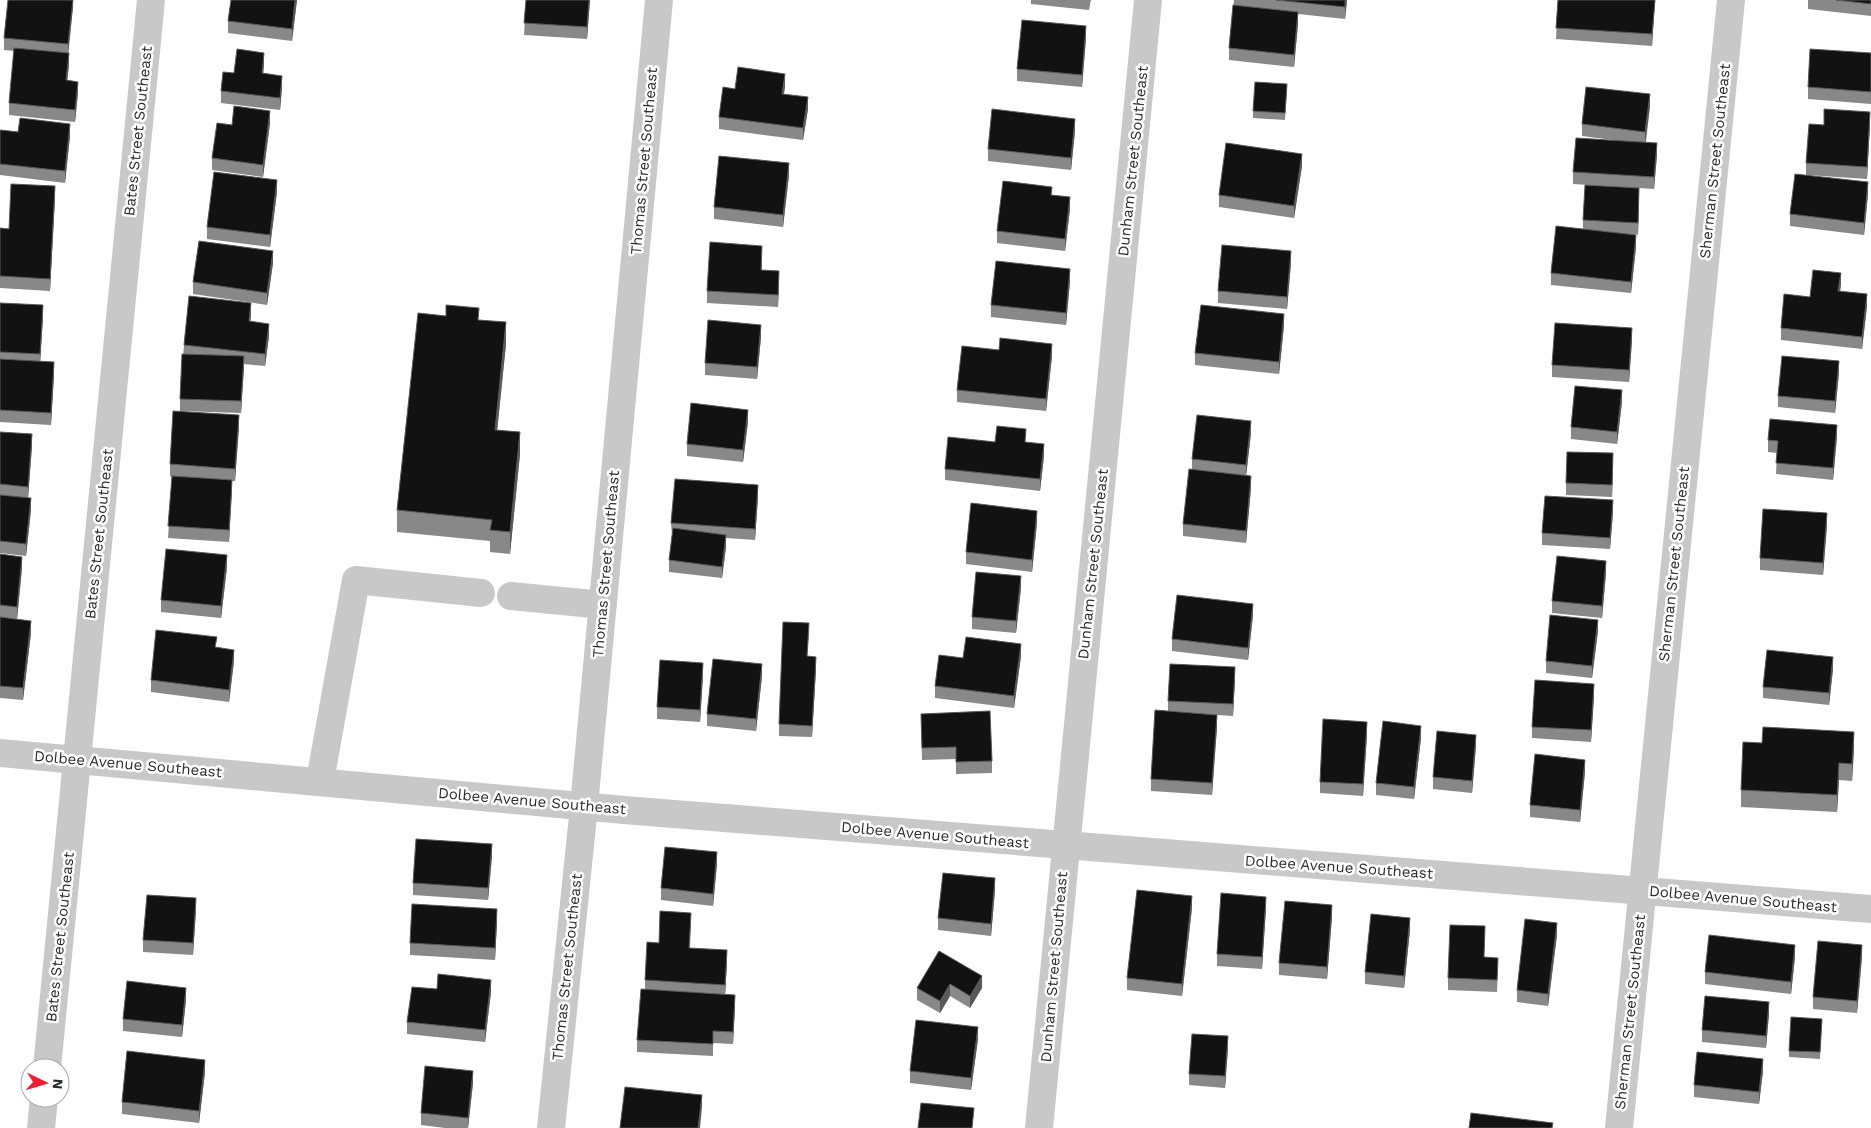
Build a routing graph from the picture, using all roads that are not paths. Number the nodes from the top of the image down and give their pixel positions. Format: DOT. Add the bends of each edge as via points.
graph roads {
  1 [pos="151,0"];
  2 [pos="659,0"];
  3 [pos="1148,0"];
  4 [pos="1731,0"];
  5 [pos="481,593"];
  6 [pos="511,596"];
  7 [pos="603,605"];
  8 [pos="0,753"];
  9 [pos="78,759"];
  10 [pos="320,781"];
  11 [pos="584,806"];
  12 [pos="1066,846"];
  13 [pos="1642,891"];
  14 [pos="1871,910"];
  15 [pos="48,1058"];
  16 [pos="43,1108"];
  17 [pos="41,1128"];
  18 [pos="551,1128"];
  19 [pos="1038,1128"];
  20 [pos="1618,1128"];
  1 -- 9 [label="street, Bates Street Southeast"];
  2 -- 7 [label="street, Thomas Street Southeast"];
  3 -- 12 [label="street, Dunham Street Southeast"];
  4 -- 13 [label="street, Sherman Street Southeast"];
  5 -- 10 [label="street" via="356,580"];
  6 -- 7 [label="street"];
  7 -- 11 [label="street, Thomas Street Southeast"];
  8 -- 9 [label="street, Dolbee Avenue Southeast"];
  9 -- 10 [label="street, Dolbee Avenue Southeast"];
  9 -- 15 [label="street, Bates Street Southeast"];
  10 -- 11 [label="street, Dolbee Avenue Southeast"];
  11 -- 12 [label="street, Dolbee Avenue Southeast"];
  11 -- 18 [label="street, Thomas Street Southeast"];
  12 -- 13 [label="street, Dolbee Avenue Southeast"];
  12 -- 19 [label="street, Dunham Street Southeast"];
  13 -- 14 [label="street, Dolbee Avenue Southeast"];
  13 -- 20 [label="street, Sherman Street Southeast"];
  16 -- 17 [label="street"];
}
